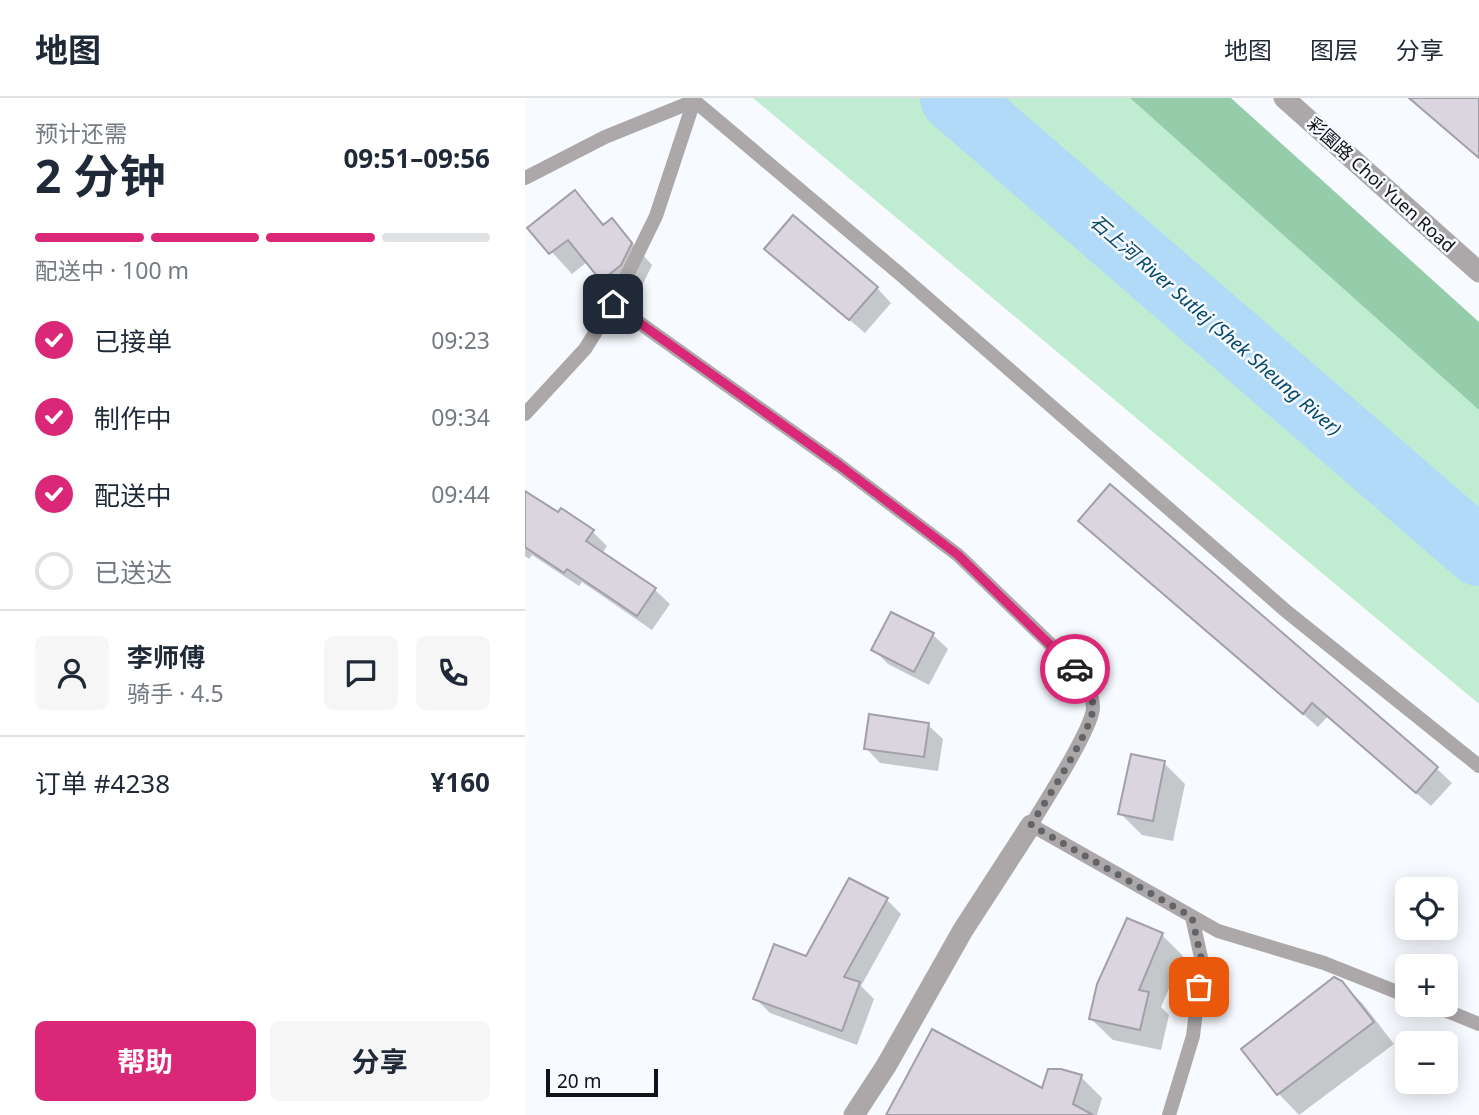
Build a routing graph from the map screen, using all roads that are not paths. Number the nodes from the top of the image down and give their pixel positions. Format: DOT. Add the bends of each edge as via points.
graph roads {
  1 [pos="1284,98"];
  2 [pos="693,99"];
  3 [pos="525,178"];
  4 [pos="1479,272"];
  5 [pos="613,304"];
  6 [pos="525,414"];
  7 [pos="1479,766"];
  8 [pos="1031,825"];
  9 [pos="1192,917"];
  10 [pos="1395,991"];
  11 [pos="1458,1015"];
  12 [pos="1479,1024"];
  13 [pos="854,1115"];
  14 [pos="1169,1115"];
  1 -- 4 [label="street, 彩園路 Choi Yuen Road"];
  2 -- 3 [label="lane" via="605,136"];
  2 -- 5 [label="lane" via="656,216"];
  2 -- 7 [label="lane" via="1286,611"];
  5 -- 6 [label="lane" via="585,349"];
  5 -- 8 [label="lane" via="958,555 1079,673 1091,692 1093,709 1087,729"];
  8 -- 9 [label="lane"];
  8 -- 13 [label="street"];
  9 -- 10 [label="lane" via="1218,931 1324,963"];
  9 -- 14 [label="lane" via="1202,962 1193,1036"];
  11 -- 12 [label="lane"];
}
